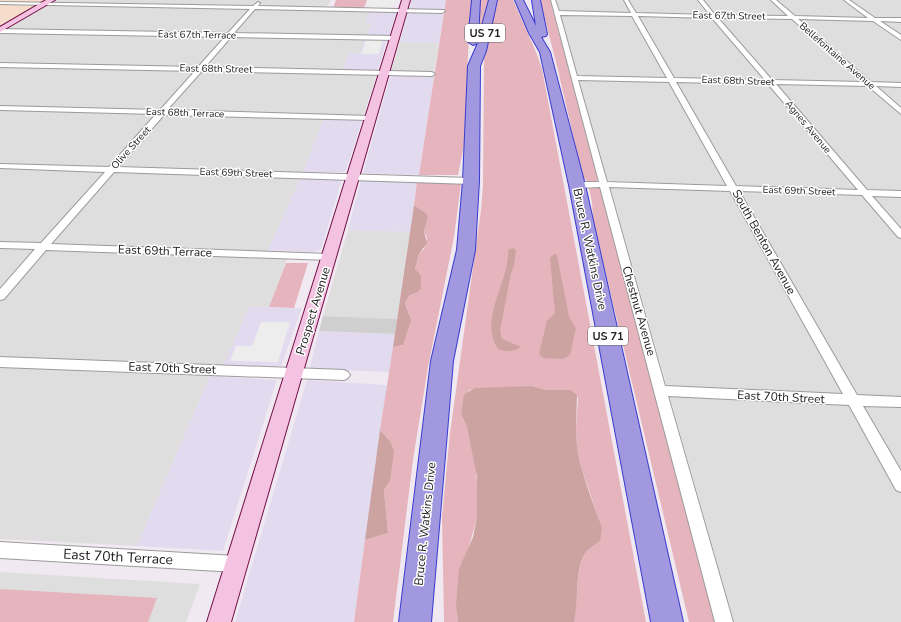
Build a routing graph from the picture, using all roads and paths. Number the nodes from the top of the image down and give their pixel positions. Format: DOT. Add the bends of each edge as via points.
graph roads {
  1 [pos="115,0"];
  2 [pos="188,0"];
  3 [pos="261,0"];
  4 [pos="334,0"];
  5 [pos="476,0"];
  6 [pos="493,0"];
  7 [pos="519,0"];
  8 [pos="536,0"];
  9 [pos="553,0"];
  10 [pos="626,0"];
  11 [pos="700,0"];
  12 [pos="773,0"];
  13 [pos="846,0"];
  14 [pos="48,2"];
  15 [pos="0,3"];
  16 [pos="107,5"];
  17 [pos="405,5"];
  18 [pos="181,6"];
  19 [pos="255,7"];
  20 [pos="329,9"];
  21 [pos="442,11"];
  22 [pos="557,13"];
  23 [pos="634,14"];
  24 [pos="714,16"];
  25 [pos="792,18"];
  26 [pos="874,19"];
  27 [pos="901,20"];
  28 [pos="0,31"];
  29 [pos="230,35"];
  30 [pos="394,38"];
  31 [pos="901,38"];
  32 [pos="545,52"];
  33 [pos="0,65"];
  34 [pos="474,66"];
  35 [pos="200,69"];
  36 [pos="385,73"];
  37 [pos="432,74"];
  38 [pos="574,78"];
  39 [pos="672,80"];
  40 [pos="770,82"];
  41 [pos="870,85"];
  42 [pos="901,85"];
  43 [pos="0,108"];
  44 [pos="163,112"];
  45 [pos="901,112"];
  46 [pos="371,118"];
  47 [pos="0,166"];
  48 [pos="112,170"];
  49 [pos="353,176"];
  50 [pos="471,181"];
  51 [pos="604,184"];
  52 [pos="577,185"];
  53 [pos="734,189"];
  54 [pos="864,192"];
  55 [pos="901,194"];
  56 [pos="901,234"];
  57 [pos="0,245"];
  58 [pos="44,246"];
  59 [pos="329,257"];
  60 [pos="0,296"];
  61 [pos="0,362"];
  62 [pos="294,373"];
  63 [pos="344,375"];
  64 [pos="662,391"];
  65 [pos="852,400"];
  66 [pos="901,402"];
  67 [pos="901,486"];
  68 [pos="0,550"];
  69 [pos="236,564"];
  70 [pos="219,622"];
  71 [pos="415,622"];
  72 [pos="666,622"];
  73 [pos="724,622"];
  1 -- 16 [label="street"];
  2 -- 18 [label="street"];
  3 -- 19 [label="street, Olive Street"];
  4 -- 20 [label="street"];
  5 -- 34 [label="highway"];
  6 -- 34 [label="highway, Bruce R. Watkins Drive / US 71" via="481,51"];
  7 -- 32 [label="highway, Bruce R. Watkins Drive / US 71"];
  8 -- 32 [label="highway"];
  9 -- 22 [label="street, Chestnut Avenue"];
  10 -- 23 [label="street, South Benton Avenue"];
  11 -- 24 [label="street, Agnes Avenue"];
  12 -- 25 [label="street, Bellefontaine Avenue"];
  13 -- 26 [label="street"];
  14 -- 15 [label="street"];
  14 -- 16 [label="street"];
  14 -- 28 [label="main road"];
  16 -- 18 [label="street"];
  17 -- 20 [label="street"];
  17 -- 21 [label="street"];
  17 -- 30 [label="main road, Prospect Avenue"];
  18 -- 19 [label="street"];
  19 -- 20 [label="street"];
  19 -- 29 [label="street, Olive Street"];
  22 -- 23 [label="street, East 67th Street"];
  22 -- 38 [label="street, Chestnut Avenue"];
  23 -- 24 [label="street, East 67th Street"];
  23 -- 39 [label="street, South Benton Avenue"];
  24 -- 25 [label="street, East 67th Street"];
  24 -- 40 [label="street, Agnes Avenue"];
  25 -- 26 [label="street, East 67th Street"];
  25 -- 41 [label="street, Bellefontaine Avenue"];
  26 -- 27 [label="street, East 67th Street"];
  26 -- 31 [label="street"];
  28 -- 29 [label="street, East 67th Terrace"];
  29 -- 30 [label="street, East 67th Terrace"];
  29 -- 35 [label="street, Olive Street"];
  30 -- 36 [label="main road, Prospect Avenue"];
  32 -- 52 [label="highway, Bruce R. Watkins Drive / US 71"];
  33 -- 35 [label="street, East 68th Street"];
  34 -- 50 [label="highway, Bruce R. Watkins Drive / US 71"];
  35 -- 36 [label="street, East 68th Street"];
  35 -- 44 [label="street, Olive Street"];
  36 -- 37 [label="street, East 68th Street"];
  36 -- 46 [label="main road, Prospect Avenue"];
  38 -- 39 [label="street, East 68th Street"];
  38 -- 51 [label="street, Chestnut Avenue"];
  39 -- 40 [label="street, East 68th Street"];
  39 -- 53 [label="street, South Benton Avenue"];
  40 -- 41 [label="street, East 68th Street"];
  40 -- 54 [label="street, Agnes Avenue"];
  41 -- 42 [label="street, East 68th Street"];
  41 -- 45 [label="street, Bellefontaine Avenue"];
  43 -- 44 [label="street, East 68th Terrace"];
  44 -- 46 [label="street, East 68th Terrace"];
  44 -- 48 [label="street, Olive Street"];
  46 -- 49 [label="main road, Prospect Avenue"];
  47 -- 48 [label="street, East 69th Street"];
  48 -- 49 [label="street, East 69th Street"];
  48 -- 58 [label="street, Olive Street"];
  49 -- 50 [label="street, East 69th Street"];
  49 -- 59 [label="main road, Prospect Avenue"];
  50 -- 71 [label="highway, Bruce R. Watkins Drive / US 71" via="466,250 442,361"];
  51 -- 52 [label="street, East 69th Street"];
  51 -- 53 [label="street, East 69th Street"];
  51 -- 64 [label="street, Chestnut Avenue"];
  52 -- 72 [label="highway, Bruce R. Watkins Drive / US 71"];
  53 -- 54 [label="street, East 69th Street"];
  53 -- 65 [label="street, South Benton Avenue"];
  54 -- 55 [label="street, East 69th Street"];
  54 -- 56 [label="street, Agnes Avenue"];
  57 -- 58 [label="street, East 69th Terrace"];
  58 -- 59 [label="street, East 69th Terrace"];
  58 -- 60 [label="street, Olive Street"];
  59 -- 62 [label="main road, Prospect Avenue"];
  61 -- 62 [label="street, East 70th Street"];
  62 -- 63 [label="street, East 70th Street"];
  62 -- 69 [label="main road, Prospect Avenue"];
  64 -- 65 [label="street, East 70th Street"];
  64 -- 73 [label="street, Chestnut Avenue"];
  65 -- 66 [label="street, East 70th Street"];
  65 -- 67 [label="street, South Benton Avenue"];
  68 -- 69 [label="street, East 70th Terrace"];
  69 -- 70 [label="main road, Prospect Avenue"];
}
